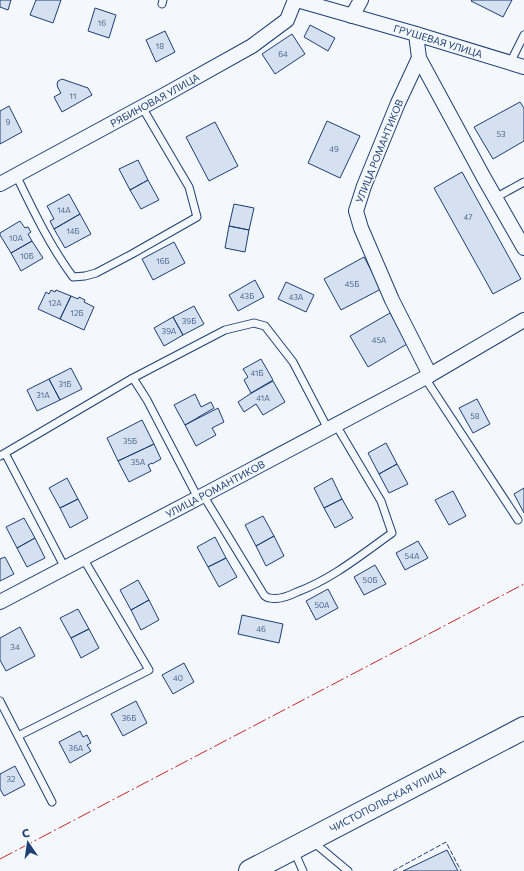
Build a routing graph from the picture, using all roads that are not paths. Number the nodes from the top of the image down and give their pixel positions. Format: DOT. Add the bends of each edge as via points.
graph roads {
  1 [pos="296,0"];
  2 [pos="361,0"];
  3 [pos="352,16"];
  4 [pos="416,34"];
  5 [pos="524,35"];
  6 [pos="419,58"];
  7 [pos="510,63"];
  8 [pos="524,67"];
  9 [pos="142,107"];
  10 [pos="16,175"];
  11 [pos="524,182"];
  12 [pos="0,184"];
  13 [pos="495,198"];
  14 [pos="524,248"];
  15 [pos="524,320"];
  16 [pos="427,376"];
  17 [pos="133,378"];
  18 [pos="332,427"];
  19 [pos="2,455"];
  20 [pos="201,497"];
  21 [pos="518,520"];
  22 [pos="83,558"];
  23 [pos="65,568"];
  24 [pos="0,602"];
  25 [pos="0,701"];
  26 [pos="524,728"];
  27 [pos="18,736"];
  28 [pos="52,802"];
  29 [pos="302,844"];
  30 [pos="261,868"];
  31 [pos="303,871"];
  32 [pos="348,871"];
  1 -- 3 [label="street, ГРУШЕВАЯ УЛИЦА"];
  1 -- 9 [label="street, РЯБИНОВАЯ УЛИЦА" via="287,20 252,46"];
  2 -- 3 [label="street"];
  3 -- 4 [label="street, ГРУШЕВАЯ УЛИЦА"];
  4 -- 6 [label="street"];
  4 -- 7 [label="street, ГРУШЕВАЯ УЛИЦА"];
  5 -- 7 [label="lane"];
  6 -- 13 [label="street"];
  6 -- 16 [label="street, УЛИЦА РОМАНТИКОВ" via="398,103 356,211 361,228"];
  7 -- 8 [label="street, ГРУШЕВАЯ УЛИЦА"];
  9 -- 10 [label="street, РЯБИНОВАЯ УЛИЦА"];
  9 -- 10 [label="lane" via="189,186 197,217 132,254 96,273 73,276 40,224"];
  10 -- 12 [label="street, РЯБИНОВАЯ УЛИЦА"];
  11 -- 13 [label="lane"];
  13 -- 14 [label="street"];
  15 -- 16 [label="street, УЛИЦА РОМАНТИКОВ"];
  16 -- 18 [label="street, УЛИЦА РОМАНТИКОВ"];
  16 -- 21 [label="lane"];
  17 -- 18 [label="lane" via="225,330 260,324 265,326 293,362"];
  17 -- 19 [label="lane"];
  17 -- 20 [label="lane"];
  18 -- 20 [label="street, УЛИЦА РОМАНТИКОВ"];
  18 -- 20 [label="lane" via="381,501 392,533 328,578 288,596 275,599 264,595"];
  19 -- 23 [label="lane"];
  20 -- 22 [label="street, УЛИЦА РОМАНТИКОВ"];
  22 -- 23 [label="street, УЛИЦА РОМАНТИКОВ"];
  22 -- 27 [label="lane" via="149,670"];
  23 -- 24 [label="street, УЛИЦА РОМАНТИКОВ"];
  25 -- 27 [label="lane"];
  26 -- 29 [label="main road, ЧИСТОПОЛЬСКАЯ УЛИЦА"];
  27 -- 28 [label="lane"];
  29 -- 30 [label="main road, ЧИСТОПОЛЬСКАЯ УЛИЦА"];
  29 -- 31 [label="lane"];
  29 -- 32 [label="lane"];
}
